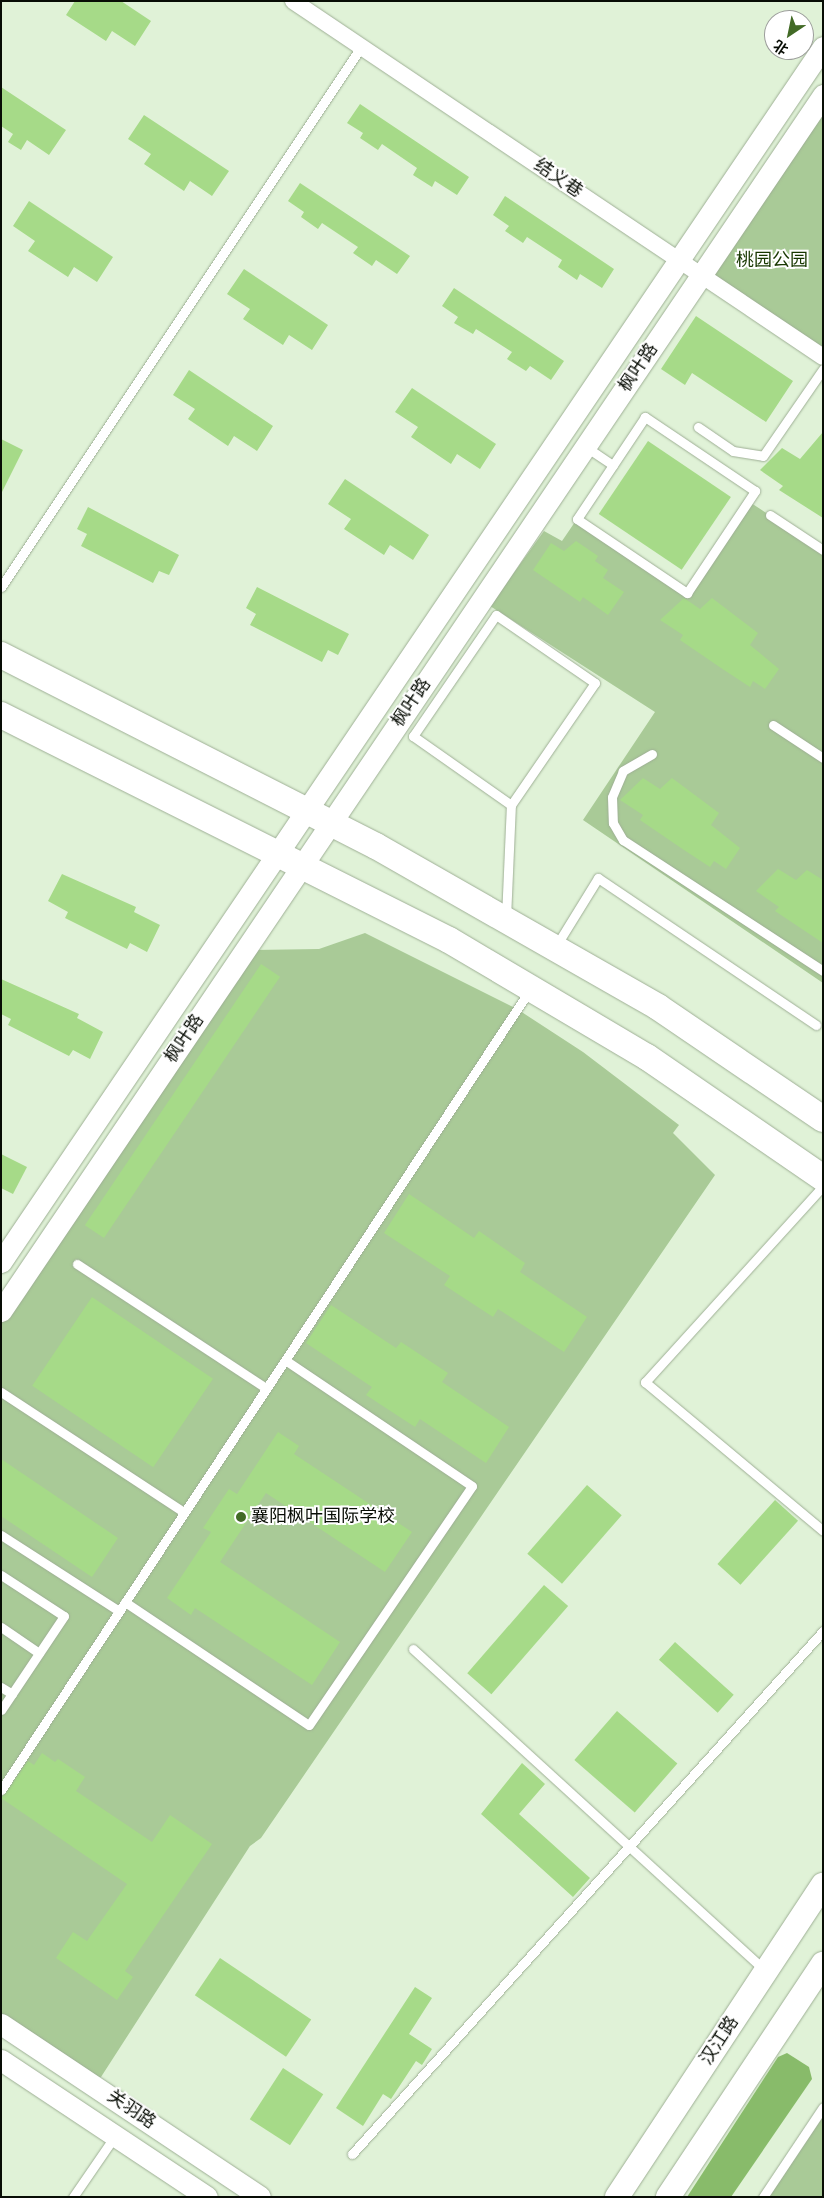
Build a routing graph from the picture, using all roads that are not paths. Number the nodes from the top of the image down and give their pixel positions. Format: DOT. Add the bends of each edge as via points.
graph roads {
  1 [pos="293,1"];
  2 [pos="361,47"];
  3 [pos="823,47"];
  4 [pos="823,95"];
  5 [pos="678,260"];
  6 [pos="701,275"];
  7 [pos="823,357"];
  8 [pos="823,369"];
  9 [pos="698,426"];
  10 [pos="586,446"];
  11 [pos="614,465"];
  12 [pos="770,515"];
  13 [pos="823,550"];
  14 [pos="1,587"];
  15 [pos="1,655"];
  16 [pos="1,715"];
  17 [pos="774,725"];
  18 [pos="652,754"];
  19 [pos="823,758"];
  20 [pos="511,805"];
  21 [pos="305,810"];
  22 [pos="331,824"];
  23 [pos="275,854"];
  24 [pos="301,867"];
  25 [pos="506,920"];
  26 [pos="555,948"];
  27 [pos="823,971"];
  28 [pos="531,988"];
  29 [pos="816,1025"];
  30 [pos="823,1119"];
  31 [pos="823,1178"];
  32 [pos="823,1186"];
  33 [pos="2,1261"];
  34 [pos="77,1264"];
  35 [pos="1,1311"];
  36 [pos="285,1360"];
  37 [pos="266,1388"];
  38 [pos="1,1392"];
  39 [pos="184,1512"];
  40 [pos="823,1531"];
  41 [pos="1,1535"];
  42 [pos="1,1575"];
  43 [pos="125,1602"];
  44 [pos="119,1611"];
  45 [pos="1,1627"];
  46 [pos="823,1630"];
  47 [pos="413,1649"];
  48 [pos="39,1653"];
  49 [pos="1,1688"];
  50 [pos="12,1694"];
  51 [pos="1,1710"];
  52 [pos="1,1790"];
  53 [pos="629,1846"];
  54 [pos="823,1884"];
  55 [pos="823,1964"];
  56 [pos="766,1971"];
  57 [pos="1,2024"];
  58 [pos="1,2060"];
  59 [pos="823,2107"];
  60 [pos="115,2136"];
  61 [pos="352,2154"];
  62 [pos="73,2197"];
  63 [pos="207,2197"];
  64 [pos="260,2197"];
  65 [pos="617,2197"];
  66 [pos="668,2197"];
  67 [pos="763,2197"];
  1 -- 2 [label="street, 结义巷"];
  2 -- 5 [label="street, 结义巷"];
  2 -- 14 [label="lane"];
  3 -- 5 [label="street, 枫叶路"];
  4 -- 6 [label="street, 枫叶路"];
  5 -- 6 [label="street, 结义巷"];
  5 -- 21 [label="street, 枫叶路"];
  6 -- 7 [label="street, 结义巷"];
  6 -- 10 [label="street, 枫叶路"];
  8 -- 9 [label="lane" via="763,456 733,451"];
  10 -- 11 [label="lane"];
  10 -- 22 [label="street, 枫叶路"];
  11 -- 11 [label="lane" via="577,519 688,592 755,491 645,417"];
  12 -- 13 [label="lane"];
  15 -- 21 [label="main road"];
  16 -- 23 [label="main road"];
  17 -- 19 [label="lane"];
  18 -- 27 [label="lane" via="623,771 612,797 613,823 623,840"];
  20 -- 20 [label="lane" via="595,683 496,615 412,736"];
  20 -- 25 [label="lane"];
  21 -- 22 [label="main road"];
  21 -- 23 [label="street, 枫叶路"];
  22 -- 24 [label="street, 枫叶路"];
  22 -- 25 [label="main road"];
  23 -- 24 [label="main road"];
  23 -- 33 [label="street, 枫叶路"];
  24 -- 28 [label="main road" via="449,940"];
  24 -- 35 [label="street, 枫叶路"];
  25 -- 26 [label="main road"];
  26 -- 29 [label="lane" via="598,878"];
  26 -- 30 [label="main road" via="658,1007"];
  28 -- 31 [label="main road" via="647,1057"];
  28 -- 36 [label="lane"];
  32 -- 40 [label="lane" via="645,1382"];
  34 -- 37 [label="lane"];
  36 -- 37 [label="lane"];
  36 -- 43 [label="lane" via="472,1486 309,1725"];
  37 -- 39 [label="lane"];
  38 -- 39 [label="lane"];
  39 -- 43 [label="lane"];
  41 -- 44 [label="lane"];
  42 -- 48 [label="lane" via="64,1616"];
  43 -- 44 [label="lane"];
  44 -- 52 [label="lane"];
  45 -- 48 [label="lane"];
  46 -- 53 [label="lane"];
  47 -- 53 [label="lane"];
  48 -- 50 [label="lane"];
  49 -- 50 [label="lane"];
  50 -- 51 [label="lane"];
  53 -- 56 [label="lane"];
  53 -- 61 [label="lane"];
  54 -- 56 [label="main road, 汉江路"];
  55 -- 66 [label="main road"];
  56 -- 65 [label="main road, 汉江路"];
  57 -- 64 [label="street, 关羽路"];
  58 -- 60 [label="street, 关羽路"];
  59 -- 67 [label="lane"];
  60 -- 62 [label="lane"];
  60 -- 63 [label="street, 关羽路"];
}
